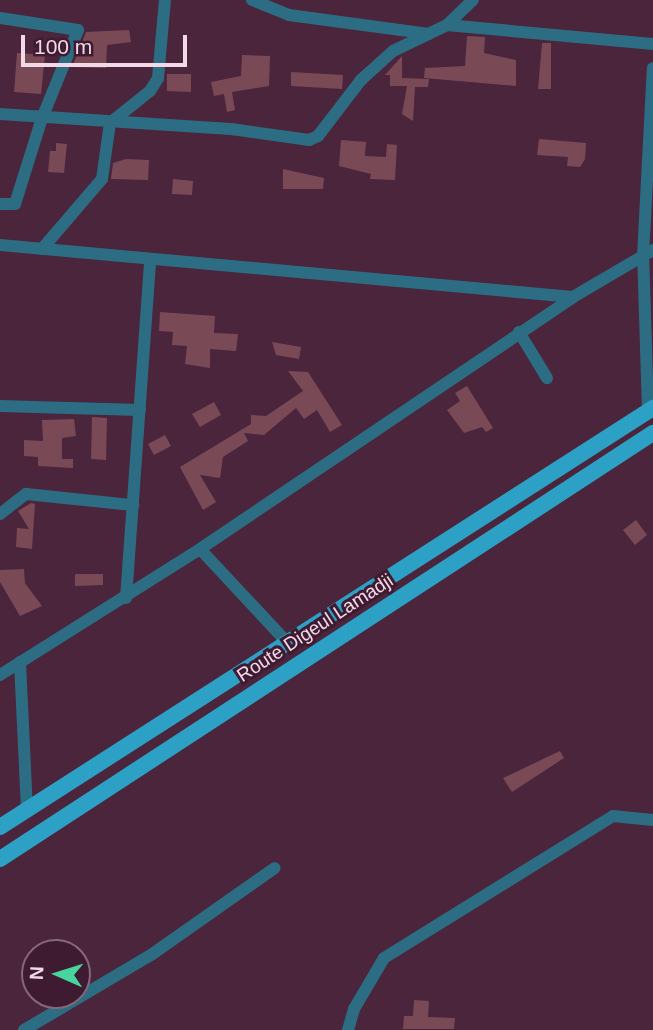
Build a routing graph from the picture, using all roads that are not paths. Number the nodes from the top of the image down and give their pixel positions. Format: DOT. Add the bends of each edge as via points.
graph roads {
  1 [pos="165,0"];
  2 [pos="252,0"];
  3 [pos="289,0"];
  4 [pos="473,0"];
  5 [pos="289,15"];
  6 [pos="0,18"];
  7 [pos="447,25"];
  8 [pos="429,34"];
  9 [pos="653,44"];
  10 [pos="653,68"];
  11 [pos="0,114"];
  12 [pos="41,118"];
  13 [pos="110,123"];
  14 [pos="0,205"];
  15 [pos="0,244"];
  16 [pos="42,249"];
  17 [pos="648,253"];
  18 [pos="150,260"];
  19 [pos="573,297"];
  20 [pos="519,332"];
  21 [pos="547,378"];
  22 [pos="0,406"];
  23 [pos="140,410"];
  24 [pos="651,410"];
  25 [pos="653,433"];
  26 [pos="133,505"];
  27 [pos="0,514"];
  28 [pos="200,550"];
  29 [pos="126,598"];
  30 [pos="285,640"];
  31 [pos="20,662"];
  32 [pos="1,673"];
  33 [pos="27,810"];
  34 [pos="653,820"];
  35 [pos="0,827"];
  36 [pos="0,859"];
  37 [pos="275,868"];
  38 [pos="24,1030"];
  39 [pos="348,1030"];
  1 -- 13 [label="street" via="158,78"];
  2 -- 5 [label="street"];
  3 -- 5 [label="street"];
  4 -- 7 [label="street"];
  5 -- 8 [label="street"];
  6 -- 12 [label="street" via="78,30"];
  7 -- 8 [label="street"];
  7 -- 9 [label="street"];
  8 -- 13 [label="street" via="393,51 361,80 318,136 309,140 231,129"];
  10 -- 17 [label="street"];
  11 -- 12 [label="street"];
  12 -- 13 [label="street"];
  12 -- 14 [label="street" via="15,204"];
  13 -- 16 [label="street" via="102,179"];
  15 -- 16 [label="street"];
  16 -- 18 [label="street"];
  17 -- 19 [label="street"];
  17 -- 24 [label="street"];
  18 -- 19 [label="street" via="412,278"];
  18 -- 23 [label="street"];
  19 -- 20 [label="street"];
  20 -- 21 [label="street"];
  20 -- 28 [label="street"];
  22 -- 23 [label="street"];
  23 -- 26 [label="street"];
  24 -- 30 [label="main road, Route Digeul Lamadji"];
  25 -- 36 [label="main road, Route Digeul Lamadji"];
  26 -- 27 [label="street" via="26,494"];
  26 -- 29 [label="street"];
  28 -- 29 [label="street"];
  28 -- 30 [label="street"];
  29 -- 31 [label="street"];
  30 -- 33 [label="main road, Route Digeul Lamadji"];
  31 -- 32 [label="street"];
  31 -- 33 [label="street"];
  33 -- 35 [label="main road, Route Digeul Lamadji"];
  34 -- 39 [label="street" via="613,816 384,958 354,1009"];
  37 -- 38 [label="street" via="151,955"];
}
